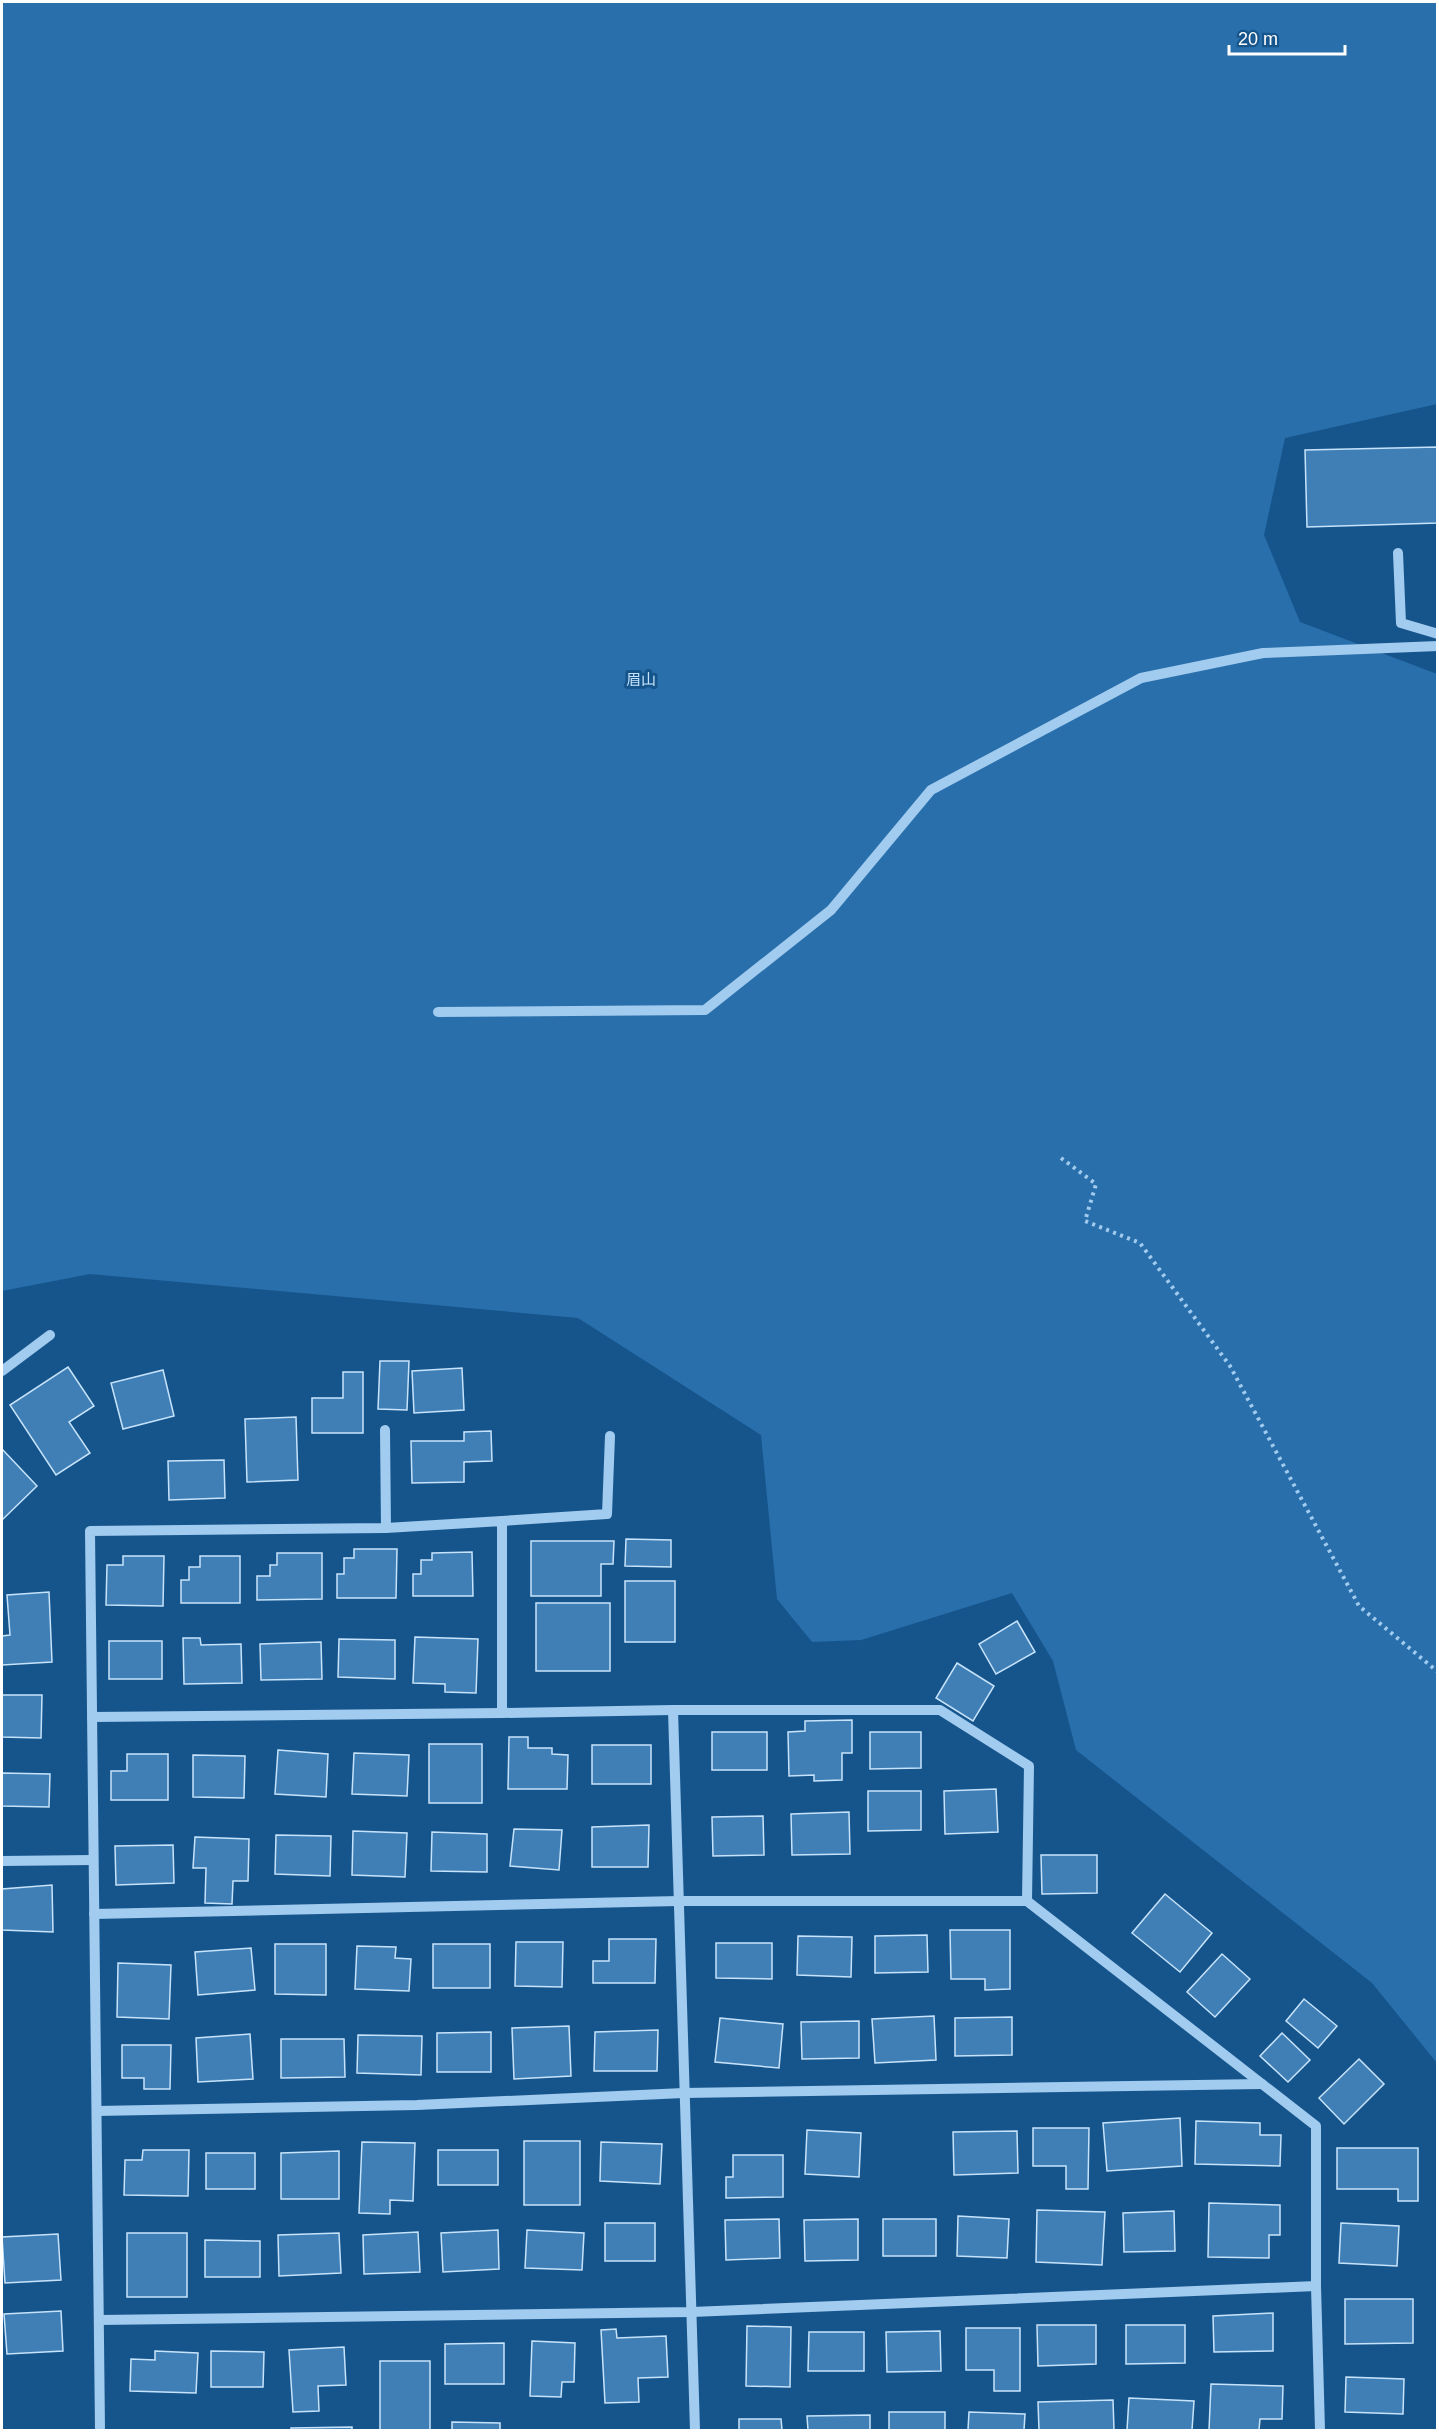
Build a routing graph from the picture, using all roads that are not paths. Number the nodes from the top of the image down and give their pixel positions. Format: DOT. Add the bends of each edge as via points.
graph roads {
  1 [pos="1398,553"];
  2 [pos="1437,634"];
  3 [pos="1437,646"];
  4 [pos="438,1012"];
  5 [pos="50,1335"];
  6 [pos="2,1371"];
  7 [pos="385,1431"];
  8 [pos="610,1436"];
  9 [pos="502,1521"];
  10 [pos="386,1528"];
  11 [pos="673,1710"];
  12 [pos="502,1713"];
  13 [pos="92,1717"];
  14 [pos="93,1860"];
  15 [pos="2,1861"];
  16 [pos="679,1901"];
  17 [pos="1027,1901"];
  18 [pos="94,1914"];
  19 [pos="1262,2084"];
  20 [pos="684,2093"];
  21 [pos="97,2111"];
  22 [pos="1317,2286"];
  23 [pos="692,2312"];
  24 [pos="99,2320"];
  25 [pos="100,2430"];
  26 [pos="695,2430"];
  27 [pos="1320,2430"];
  1 -- 2 [label="street" via="1401,622"];
  3 -- 4 [label="street" via="1263,653 1141,678 931,789 831,910 705,1010"];
  5 -- 6 [label="street"];
  7 -- 10 [label="street"];
  8 -- 9 [label="street" via="607,1514"];
  9 -- 10 [label="street"];
  9 -- 12 [label="street"];
  10 -- 13 [label="street" via="90,1531"];
  11 -- 12 [label="street"];
  11 -- 16 [label="street"];
  11 -- 17 [label="street" via="940,1710 1029,1766"];
  12 -- 13 [label="street"];
  13 -- 14 [label="street"];
  14 -- 15 [label="street"];
  14 -- 18 [label="street"];
  16 -- 17 [label="street"];
  16 -- 18 [label="street"];
  16 -- 20 [label="street"];
  17 -- 19 [label="street"];
  18 -- 21 [label="street"];
  19 -- 20 [label="street"];
  19 -- 22 [label="street" via="1317,2127"];
  20 -- 21 [label="street" via="417,2105"];
  20 -- 23 [label="street"];
  21 -- 24 [label="street"];
  22 -- 23 [label="street"];
  22 -- 27 [label="street"];
  23 -- 24 [label="street"];
  23 -- 26 [label="street"];
  24 -- 25 [label="street"];
}
